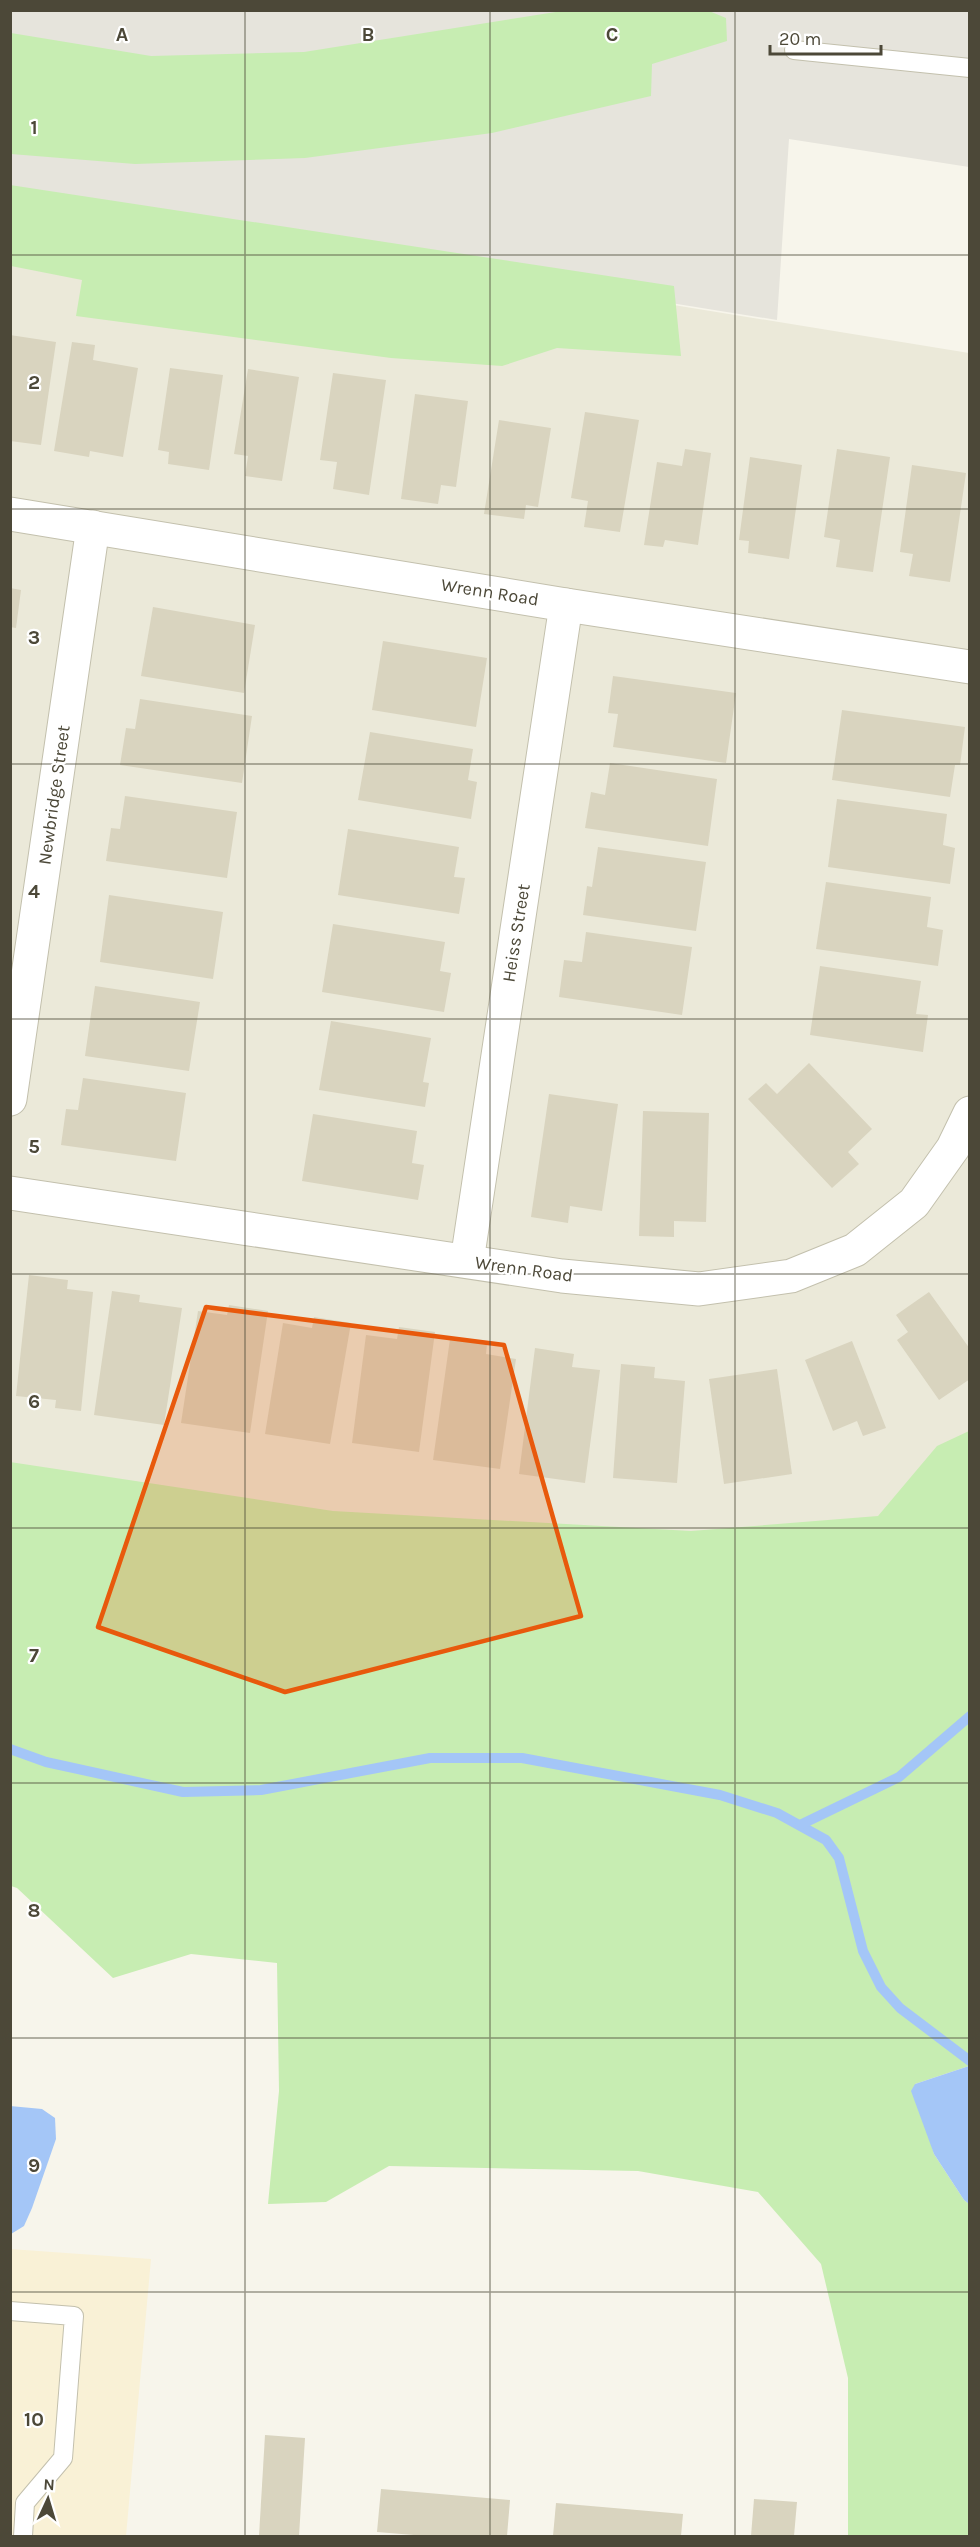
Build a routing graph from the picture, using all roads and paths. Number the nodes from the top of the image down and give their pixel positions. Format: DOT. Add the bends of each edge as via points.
graph roads {
  1 [pos="794,50"];
  2 [pos="969,68"];
  3 [pos="10,514"];
  4 [pos="93,527"];
  5 [pos="566,605"];
  6 [pos="969,667"];
  7 [pos="10,1099"];
  8 [pos="969,1113"];
  9 [pos="10,1192"];
  10 [pos="467,1261"];
  11 [pos="10,2311"];
  12 [pos="23,2536"];
  1 -- 2 [label="lane"];
  3 -- 4 [label="street, Wrenn Road"];
  4 -- 5 [label="street, Wrenn Road"];
  4 -- 7 [label="street, Newbridge Street"];
  5 -- 6 [label="street, Wrenn Road"];
  5 -- 10 [label="street, Heiss Street"];
  8 -- 10 [label="street, Wrenn Road" via="953,1148 914,1203 855,1250 790,1276 699,1289 562,1276"];
  9 -- 10 [label="street, Wrenn Road"];
  11 -- 12 [label="lane" via="74,2316 63,2458 25,2503"];
}
